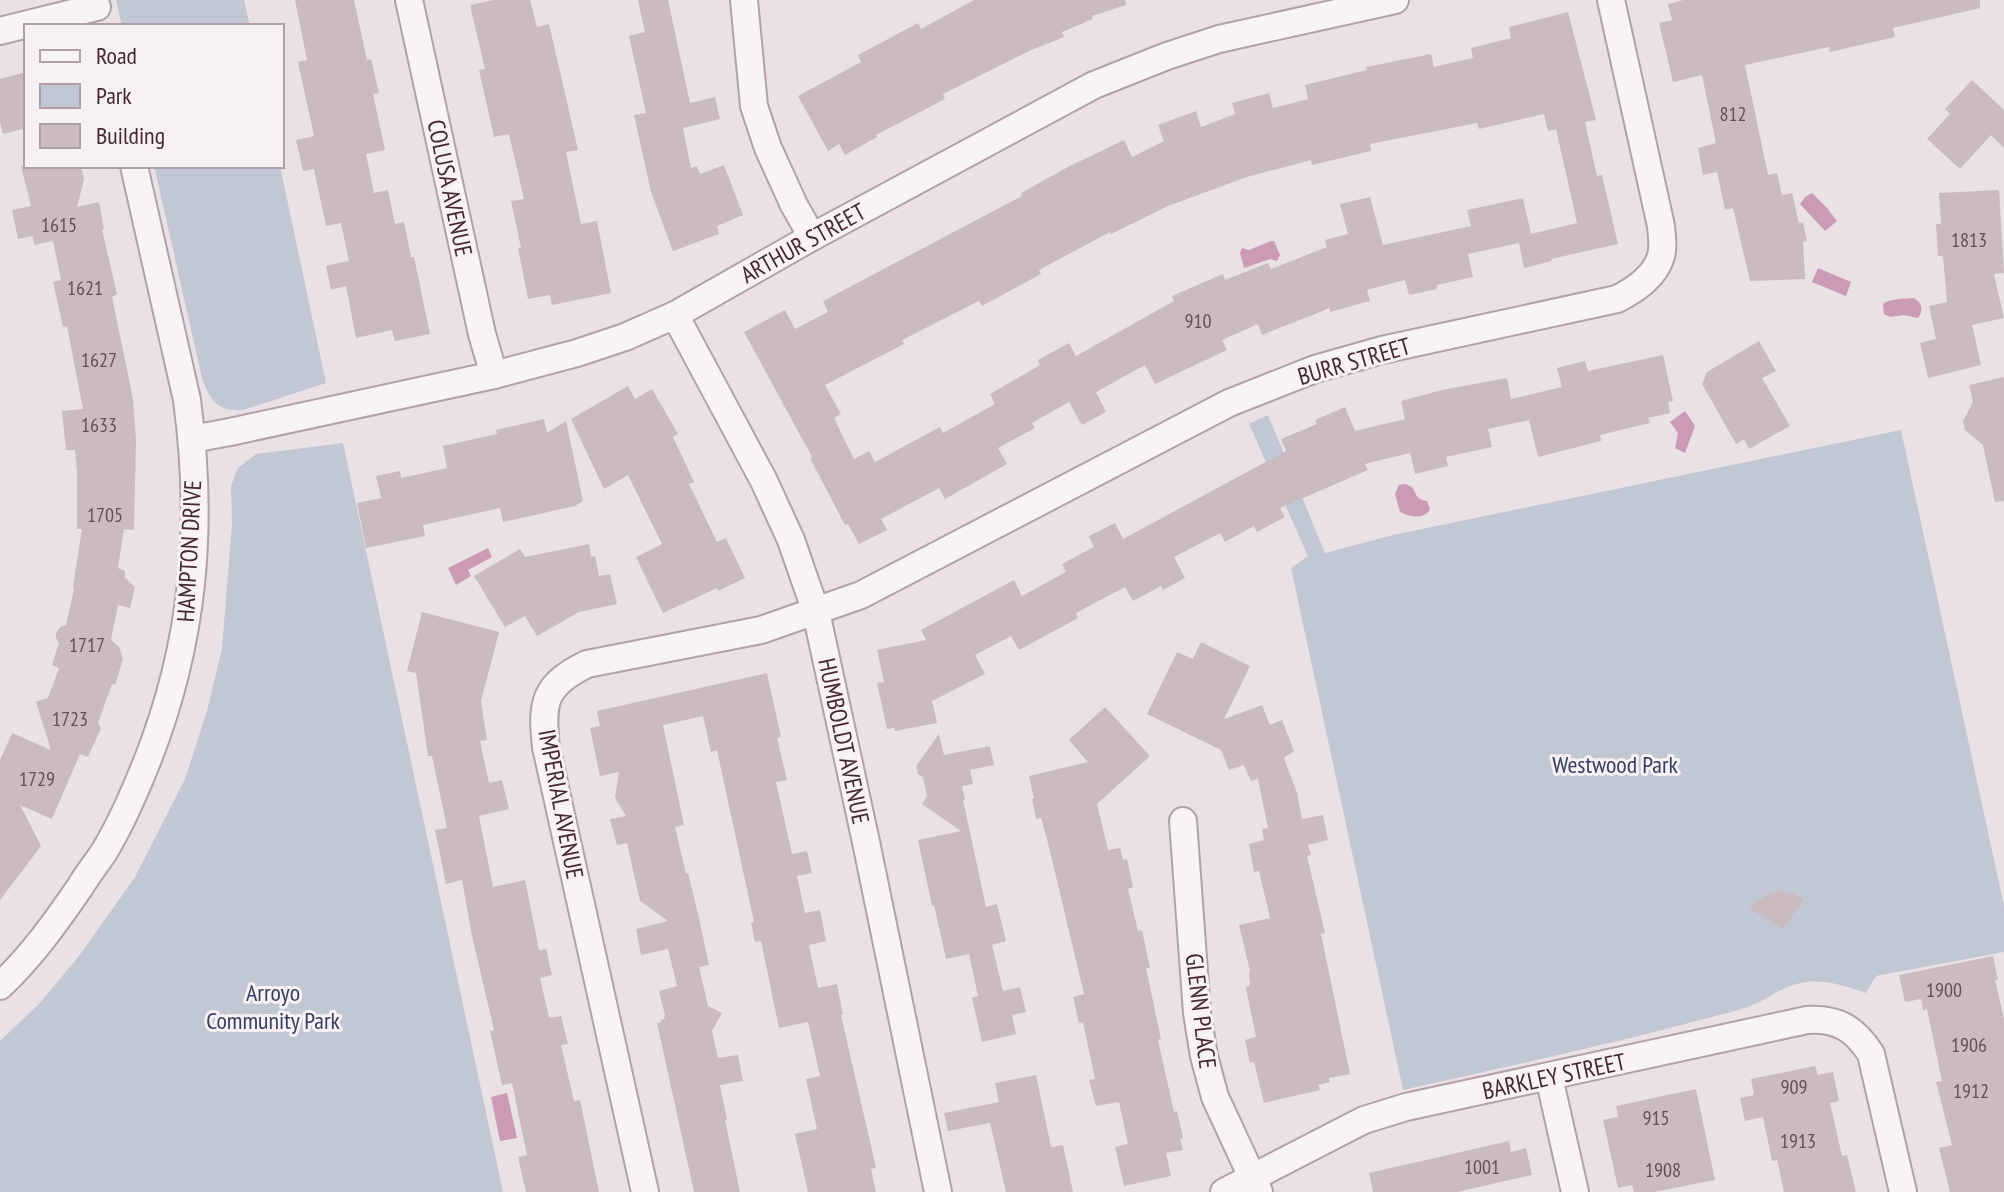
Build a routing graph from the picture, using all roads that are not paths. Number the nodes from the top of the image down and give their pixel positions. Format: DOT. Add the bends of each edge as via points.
graph roads {
  1 [pos="409,0"];
  2 [pos="744,0"];
  3 [pos="1395,0"];
  4 [pos="1611,0"];
  5 [pos="98,11"];
  6 [pos="1298,11"];
  7 [pos="34,24"];
  8 [pos="24,26"];
  9 [pos="0,31"];
  10 [pos="134,168"];
  11 [pos="812,237"];
  12 [pos="675,315"];
  13 [pos="494,375"];
  14 [pos="192,439"];
  15 [pos="816,612"];
  16 [pos="1183,821"];
  17 [pos="0,986"];
  18 [pos="1549,1077"];
  19 [pos="1255,1185"];
  20 [pos="645,1192"];
  21 [pos="938,1192"];
  22 [pos="1224,1192"];
  23 [pos="1575,1192"];
  24 [pos="1903,1192"];
  1 -- 13 [label="street, COLUSA AVENUE"];
  2 -- 11 [label="street" via="754,106 768,148"];
  3 -- 6 [label="street, ARTHUR STREET"];
  4 -- 15 [label="street, BURR STREET" via="1661,226 1660,260 1634,290 1617,299 1382,350 1249,394 861,595"];
  5 -- 7 [label="street"];
  6 -- 11 [label="street, ARTHUR STREET" via="1107,80"];
  8 -- 9 [label="street"];
  10 -- 14 [label="street, HAMPTON DRIVE"];
  11 -- 12 [label="street, ARTHUR STREET"];
  12 -- 13 [label="street, ARTHUR STREET" via="577,353"];
  12 -- 15 [label="street, HUMBOLDT AVENUE" via="764,481"];
  13 -- 14 [label="street, ARTHUR STREET"];
  14 -- 17 [label="street, HAMPTON DRIVE" via="192,588 183,644 153,745 104,851 55,923"];
  15 -- 20 [label="street, IMPERIAL AVENUE" via="761,630 587,664 556,684 546,701 546,747"];
  15 -- 21 [label="street, HUMBOLDT AVENUE"];
  16 -- 19 [label="street, GLENN PLACE" via="1204,1056 1215,1097"];
  18 -- 19 [label="street, BARKLEY STREET" via="1364,1120"];
  18 -- 23 [label="street"];
  18 -- 24 [label="street, BARKLEY STREET" via="1807,1020 1829,1020 1858,1036 1871,1054"];
  19 -- 22 [label="street, BARKLEY STREET"];
}
